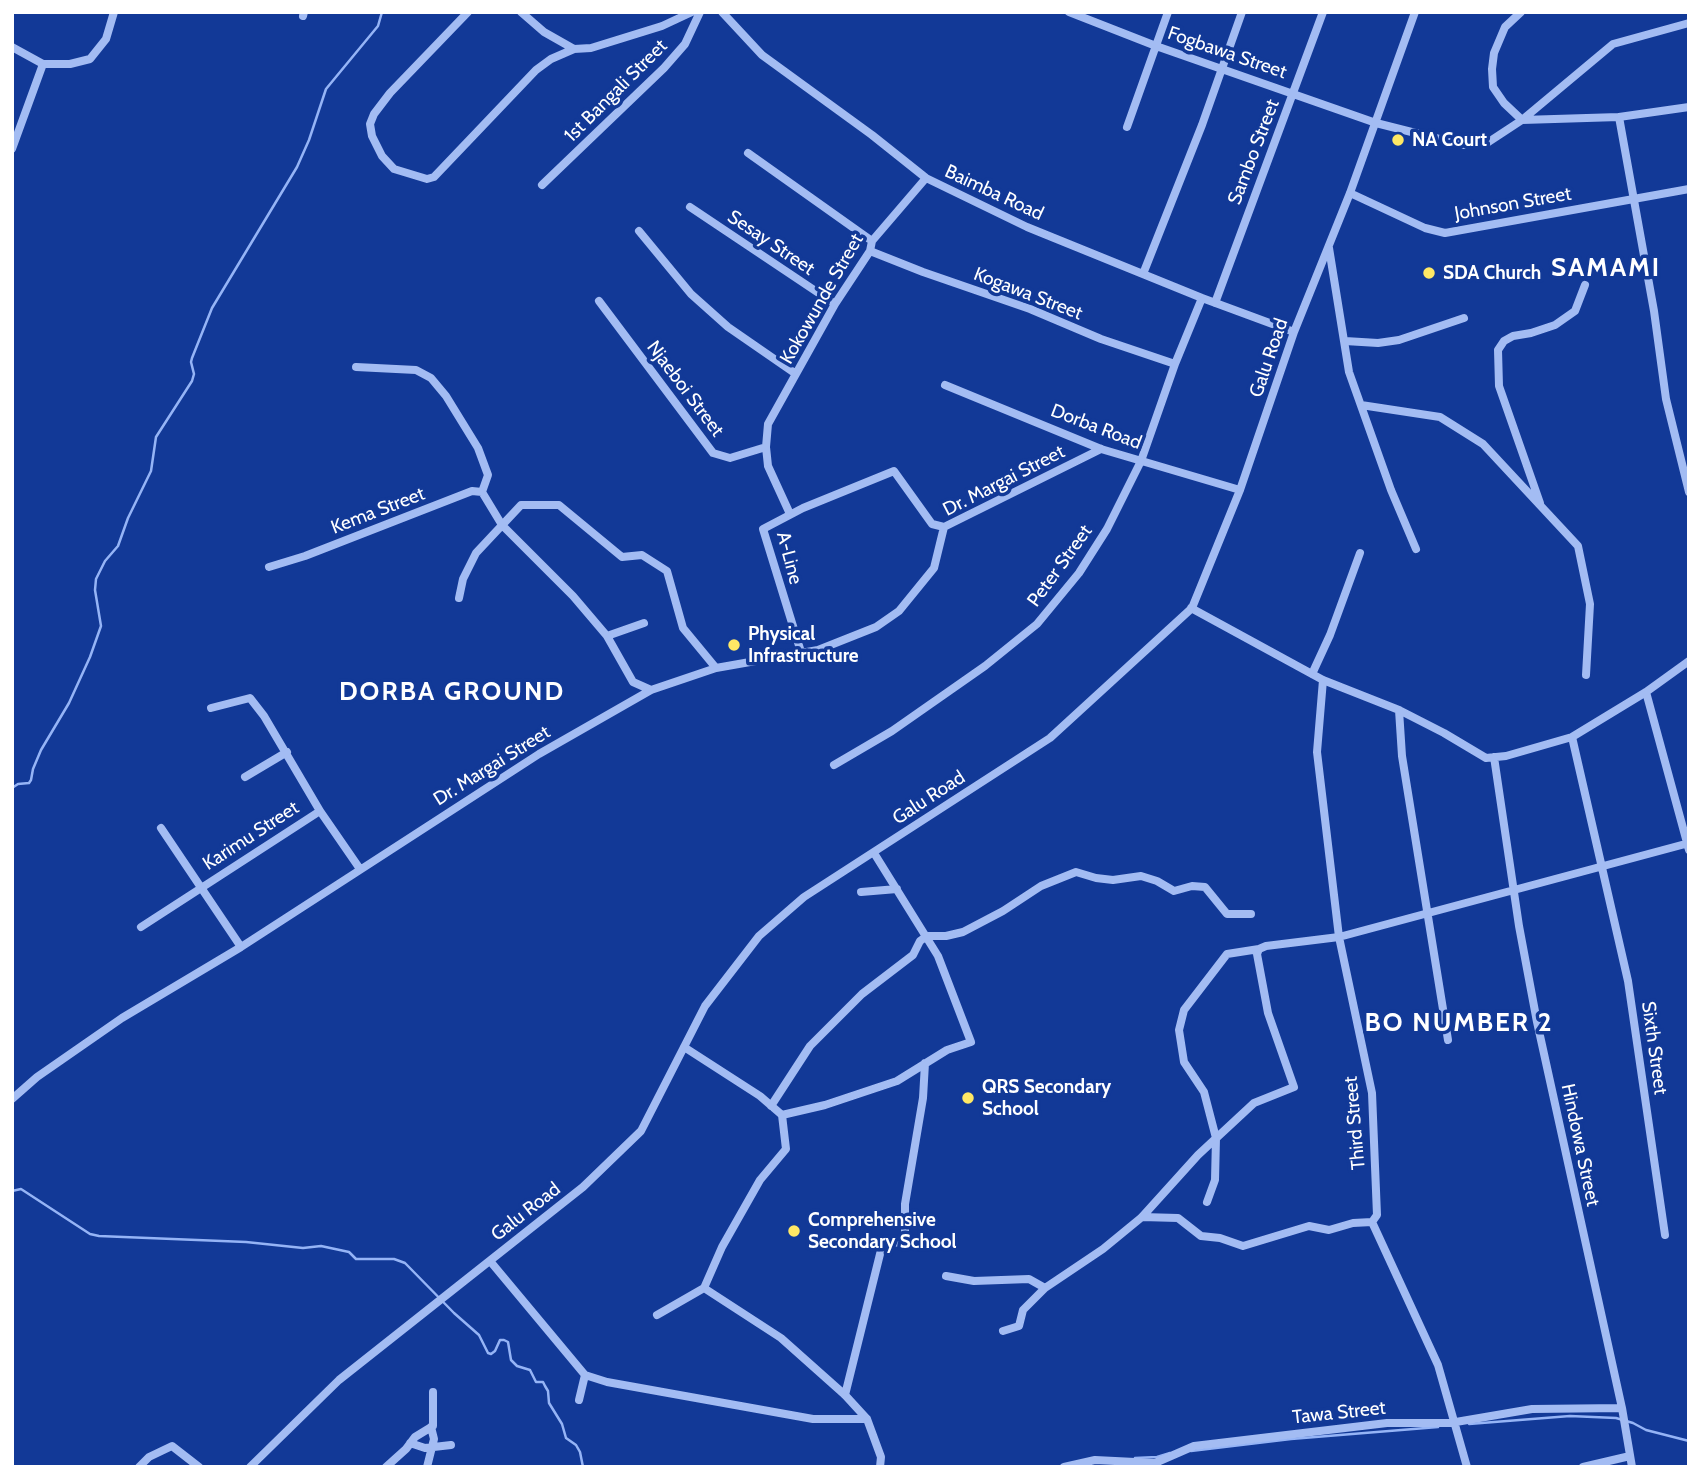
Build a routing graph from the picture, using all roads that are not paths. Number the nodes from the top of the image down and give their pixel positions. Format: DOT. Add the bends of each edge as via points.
graph roads {
  1 [pos="114,12"];
  2 [pos="468,12"];
  3 [pos="521,12"];
  4 [pos="692,12"];
  5 [pos="700,12"];
  6 [pos="722,12"];
  7 [pos="1069,12"];
  8 [pos="1168,12"];
  9 [pos="1242,12"];
  10 [pos="1323,12"];
  11 [pos="1415,12"];
  12 [pos="1521,12"];
  13 [pos="1689,23"];
  14 [pos="1156,46"];
  15 [pos="12,47"];
  16 [pos="574,49"];
  17 [pos="43,64"];
  18 [pos="1221,69"];
  19 [pos="1294,93"];
  20 [pos="1689,107"];
  21 [pos="1619,117"];
  22 [pos="1522,120"];
  23 [pos="1376,123"];
  24 [pos="1127,127"];
  25 [pos="12,149"];
  26 [pos="748,153"];
  27 [pos="926,178"];
  28 [pos="542,185"];
  29 [pos="1689,189"];
  30 [pos="1350,193"];
  31 [pos="1634,198"];
  32 [pos="690,207"];
  33 [pos="639,231"];
  34 [pos="1329,245"];
  35 [pos="871,246"];
  36 [pos="1143,274"];
  37 [pos="1585,285"];
  38 [pos="1202,298"];
  39 [pos="599,301"];
  40 [pos="1214,303"];
  41 [pos="835,304"];
  42 [pos="1464,317"];
  43 [pos="1294,332"];
  44 [pos="1345,341"];
  45 [pos="1175,364"];
  46 [pos="356,367"];
  47 [pos="796,374"];
  48 [pos="944,385"];
  49 [pos="1361,405"];
  50 [pos="766,447"];
  51 [pos="1101,449"];
  52 [pos="1141,461"];
  53 [pos="1240,490"];
  54 [pos="482,492"];
  55 [pos="1689,492"];
  56 [pos="1541,506"];
  57 [pos="790,514"];
  58 [pos="502,525"];
  59 [pos="944,527"];
  60 [pos="1416,549"];
  61 [pos="1360,553"];
  62 [pos="269,568"];
  63 [pos="459,598"];
  64 [pos="1192,608"];
  65 [pos="644,623"];
  66 [pos="607,636"];
  67 [pos="801,652"];
  68 [pos="1689,661"];
  69 [pos="716,668"];
  70 [pos="1312,674"];
  71 [pos="1586,675"];
  72 [pos="1323,680"];
  73 [pos="652,690"];
  74 [pos="1646,692"];
  75 [pos="211,708"];
  76 [pos="1399,710"];
  77 [pos="1572,737"];
  78 [pos="287,752"];
  79 [pos="1494,757"];
  80 [pos="834,765"];
  81 [pos="245,777"];
  82 [pos="320,811"];
  83 [pos="161,828"];
  84 [pos="1688,845"];
  85 [pos="874,853"];
  86 [pos="1602,867"];
  87 [pos="360,869"];
  88 [pos="201,888"];
  89 [pos="897,889"];
  90 [pos="1514,889"];
  91 [pos="861,892"];
  92 [pos="1429,912"];
  93 [pos="1251,914"];
  94 [pos="141,927"];
  95 [pos="927,936"];
  96 [pos="1339,937"];
  97 [pos="241,947"];
  98 [pos="1259,949"];
  99 [pos="1448,1040"];
  100 [pos="684,1047"];
  101 [pos="925,1063"];
  102 [pos="12,1099"];
  103 [pos="771,1106"];
  104 [pos="782,1115"];
  105 [pos="1216,1138"];
  106 [pos="1207,1202"];
  107 [pos="1142,1217"];
  108 [pos="1372,1222"];
  109 [pos="1665,1235"];
  110 [pos="490,1261"];
  111 [pos="946,1276"];
  112 [pos="704,1288"];
  113 [pos="1045,1288"];
  114 [pos="657,1315"];
  115 [pos="1003,1331"];
  116 [pos="585,1375"];
  117 [pos="433,1392"];
  118 [pos="845,1395"];
  119 [pos="579,1400"];
  120 [pos="1622,1408"];
  121 [pos="867,1419"];
  122 [pos="1455,1422"];
  123 [pos="431,1427"];
  124 [pos="410,1443"];
  125 [pos="452,1445"];
  126 [pos="431,1448"];
  127 [pos="1630,1456"];
  128 [pos="253,1466"];
  129 [pos="139,1467"];
  130 [pos="199,1467"];
  131 [pos="386,1467"];
  132 [pos="427,1467"];
  133 [pos="880,1467"];
  134 [pos="1064,1467"];
  135 [pos="1467,1467"];
  136 [pos="1583,1467"];
  137 [pos="1632,1467"];
  1 -- 17 [label="street" via="106,39 90,59"];
  2 -- 16 [label="street" via="374,114 372,136 394,169 434,177 536,70"];
  3 -- 16 [label="street"];
  4 -- 16 [label="street" via="662,26"];
  5 -- 28 [label="street, 1st Bangali Street" via="685,44 664,68"];
  6 -- 27 [label="street, Baimba Road" via="762,55"];
  7 -- 14 [label="street, Fogbawa Street"];
  8 -- 14 [label="street"];
  9 -- 18 [label="street"];
  10 -- 19 [label="street, Sambo Street"];
  11 -- 23 [label="street, Galu Road"];
  12 -- 22 [label="street" via="1505,27 1492,69 1493,87"];
  13 -- 22 [label="street, Fogbawa Street" via="1613,44"];
  14 -- 18 [label="street, Fogbawa Street"];
  14 -- 24 [label="street"];
  15 -- 17 [label="street"];
  17 -- 25 [label="street"];
  18 -- 19 [label="street, Fogbawa Street"];
  18 -- 36 [label="street"];
  19 -- 23 [label="street, Fogbawa Street"];
  19 -- 40 [label="street, Sambo Street"];
  20 -- 21 [label="street"];
  21 -- 22 [label="street"];
  21 -- 31 [label="street"];
  22 -- 23 [label="street, Fogbawa Street" via="1487,143 1463,145"];
  23 -- 30 [label="street, Galu Road"];
  26 -- 35 [label="street, Kogawa Street"];
  27 -- 35 [label="street, Kokowunde Street"];
  27 -- 36 [label="street, Baimba Road" via="1027,227"];
  29 -- 31 [label="street, Johnson Street"];
  30 -- 31 [label="street, Johnson Street" via="1445,233"];
  30 -- 34 [label="street, Galu Road"];
  31 -- 55 [label="street" via="1666,399"];
  32 -- 41 [label="street, Sesay Street"];
  33 -- 47 [label="street" via="691,294 728,327"];
  34 -- 43 [label="street, Galu Road"];
  34 -- 44 [label="street"];
  35 -- 41 [label="street, Kokowunde Street"];
  35 -- 45 [label="street, Kogawa Street" via="922,272"];
  36 -- 38 [label="street, Baimba Road"];
  37 -- 56 [label="street" via="1575,311 1555,325 1513,335 1498,350 1499,386"];
  38 -- 40 [label="street, Baimba Road"];
  38 -- 45 [label="street, Peter Street"];
  39 -- 50 [label="street, Njaeboi Street" via="713,453 730,458"];
  40 -- 43 [label="street, Baimba Road"];
  41 -- 47 [label="street, Kokowunde Street"];
  42 -- 44 [label="street" via="1399,340"];
  43 -- 53 [label="street, Galu Road"];
  44 -- 49 [label="street" via="1349,372"];
  45 -- 52 [label="street, Peter Street"];
  46 -- 54 [label="street" via="416,370 431,378 478,448 488,475"];
  47 -- 50 [label="street, Kokowunde Street" via="768,424"];
  48 -- 51 [label="street, Dorba Road"];
  49 -- 56 [label="street" via="1440,417 1483,444"];
  49 -- 60 [label="street"];
  50 -- 57 [label="street, A-Line" via="768,466"];
  51 -- 52 [label="street, Dorba Road"];
  51 -- 59 [label="street, Dr. Margai Street"];
  52 -- 53 [label="street, Dorba Road"];
  52 -- 80 [label="street, Peter Street" via="1079,573 1037,624 903,724"];
  53 -- 64 [label="street, Galu Road"];
  54 -- 58 [label="street"];
  54 -- 62 [label="street, Kema Street" via="472,491"];
  56 -- 71 [label="street" via="1578,546 1590,604"];
  57 -- 59 [label="street" via="894,471 932,524"];
  57 -- 67 [label="street, A-Line" via="763,528"];
  58 -- 63 [label="street" via="476,554"];
  58 -- 66 [label="street"];
  58 -- 69 [label="street" via="521,505 559,505 621,557 642,555 667,571 683,628"];
  59 -- 67 [label="street, Dr. Margai Street" via="933,568 899,611 876,627"];
  61 -- 70 [label="street"];
  64 -- 70 [label="street"];
  64 -- 85 [label="street, Galu Road" via="1050,738"];
  65 -- 66 [label="street"];
  66 -- 73 [label="street" via="633,682"];
  67 -- 69 [label="street, Dr. Margai Street"];
  68 -- 74 [label="street"];
  69 -- 73 [label="street, Dr. Margai Street"];
  70 -- 72 [label="street"];
  72 -- 76 [label="street"];
  72 -- 96 [label="street, Third Street" via="1317,752"];
  73 -- 87 [label="street, Dr. Margai Street" via="539,754"];
  74 -- 77 [label="street"];
  74 -- 84 [label="street"];
  75 -- 78 [label="street" via="250,698"];
  76 -- 79 [label="street" via="1486,758"];
  76 -- 92 [label="street" via="1402,756"];
  77 -- 79 [label="street"];
  77 -- 86 [label="street, Sixth Street"];
  78 -- 81 [label="street"];
  78 -- 82 [label="street"];
  79 -- 90 [label="street, Hindowa Street"];
  82 -- 87 [label="street, Karimu Street"];
  82 -- 88 [label="street, Karimu Street"];
  83 -- 88 [label="street"];
  84 -- 86 [label="street"];
  85 -- 89 [label="street"];
  85 -- 100 [label="street, Galu Road" via="804,897 759,936 705,1006"];
  86 -- 90 [label="street"];
  86 -- 109 [label="street, Sixth Street" via="1628,981"];
  87 -- 97 [label="street, Dr. Margai Street"];
  88 -- 94 [label="street, Karimu Street"];
  88 -- 97 [label="street"];
  89 -- 91 [label="street"];
  89 -- 95 [label="street"];
  90 -- 92 [label="street"];
  90 -- 120 [label="street, Hindowa Street" via="1537,1022"];
  92 -- 96 [label="street"];
  92 -- 99 [label="street"];
  93 -- 95 [label="street" via="1227,914 1205,887 1174,891 1141,876 1113,880 1076,872 1041,886 963,932"];
  95 -- 101 [label="street" via="971,1042"];
  95 -- 103 [label="street" via="913,955 862,994 810,1046"];
  96 -- 98 [label="street"];
  96 -- 108 [label="street, Third Street" via="1372,1093 1377,1215"];
  97 -- 102 [label="street, Dr. Margai Street" via="91,1039"];
  98 -- 105 [label="street" via="1268,1013 1294,1087 1254,1103"];
  98 -- 105 [label="street" via="1227,954 1184,1010 1179,1030 1184,1062 1204,1092"];
  100 -- 103 [label="street"];
  100 -- 110 [label="street, Galu Road" via="641,1131 583,1187"];
  101 -- 104 [label="street" via="897,1081"];
  101 -- 118 [label="street" via="905,1204 905,1243 883,1242"];
  103 -- 104 [label="street"];
  104 -- 112 [label="street" via="786,1149 760,1180"];
  105 -- 106 [label="street" via="1215,1180"];
  105 -- 107 [label="street"];
  107 -- 108 [label="street" via="1178,1219 1201,1236 1243,1246 1309,1226 1329,1230"];
  107 -- 113 [label="street"];
  108 -- 122 [label="street" via="1438,1365"];
  110 -- 116 [label="street"];
  110 -- 128 [label="street, Galu Road" via="339,1380"];
  111 -- 113 [label="street" via="974,1281 1029,1279"];
  112 -- 114 [label="street"];
  112 -- 118 [label="street" via="781,1338"];
  113 -- 115 [label="street" via="1023,1310 1019,1326"];
  116 -- 119 [label="street"];
  116 -- 121 [label="street" via="813,1419"];
  117 -- 123 [label="street"];
  118 -- 121 [label="street"];
  120 -- 122 [label="street, Tawa Street" via="1532,1409"];
  120 -- 127 [label="street, Hindowa Street"];
  121 -- 133 [label="street" via="881,1457"];
  122 -- 134 [label="street, Tawa Street" via="1387,1423 1194,1446 1155,1463 1095,1460"];
  122 -- 135 [label="street"];
  123 -- 124 [label="street"];
  123 -- 126 [label="street"];
  124 -- 126 [label="street"];
  124 -- 131 [label="street"];
  125 -- 126 [label="street"];
  126 -- 132 [label="street"];
  127 -- 136 [label="street"];
  127 -- 137 [label="street, Hindowa Street"];
  129 -- 130 [label="street" via="172,1446"];
}
